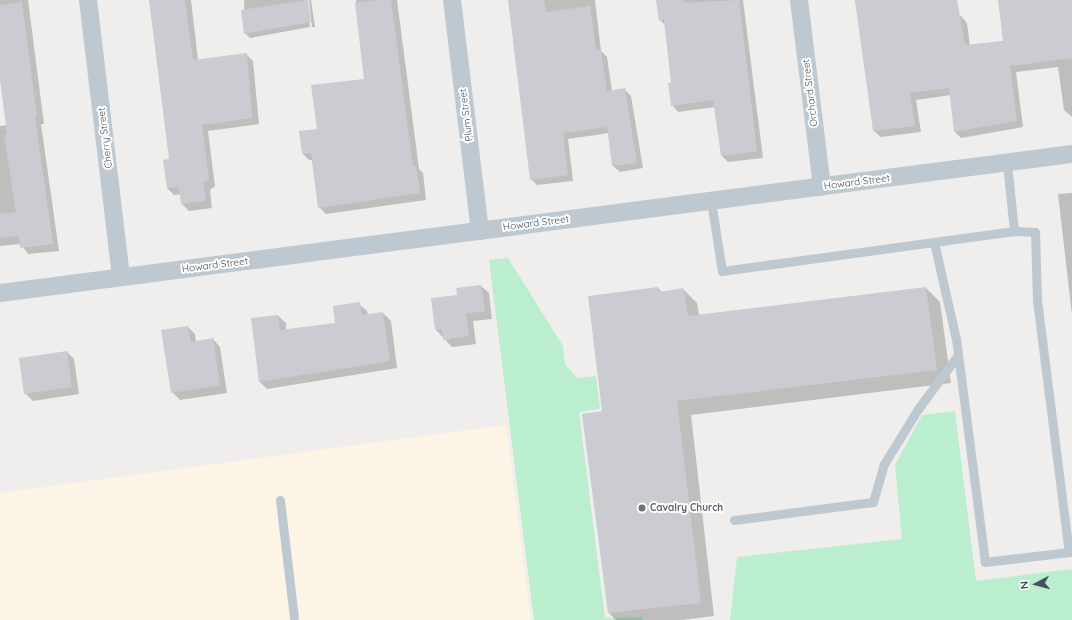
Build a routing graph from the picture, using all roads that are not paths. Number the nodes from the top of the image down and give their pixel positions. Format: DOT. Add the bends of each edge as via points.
graph roads {
  1 [pos="88,0"];
  2 [pos="452,0"];
  3 [pos="799,0"];
  4 [pos="1072,154"];
  5 [pos="1007,163"];
  6 [pos="822,187"];
  7 [pos="711,201"];
  8 [pos="480,231"];
  9 [pos="1014,231"];
  10 [pos="934,242"];
  11 [pos="122,277"];
  12 [pos="0,292"];
  13 [pos="958,355"];
  14 [pos="280,500"];
  15 [pos="734,520"];
  16 [pos="294,617"];
  1 -- 11 [label="street, Cherry Street"];
  2 -- 8 [label="street, Plum Street"];
  3 -- 6 [label="street, Orchard Street"];
  4 -- 5 [label="street, Howard Street"];
  5 -- 6 [label="street, Howard Street"];
  5 -- 9 [label="lane"];
  6 -- 7 [label="street, Howard Street"];
  7 -- 8 [label="street, Howard Street"];
  7 -- 10 [label="lane" via="722,271"];
  8 -- 11 [label="street, Howard Street"];
  9 -- 10 [label="lane"];
  9 -- 13 [label="lane" via="1035,232 1038,300 1069,552 985,562"];
  10 -- 13 [label="lane"];
  11 -- 12 [label="street, Howard Street"];
  13 -- 15 [label="lane" via="918,409 884,464 874,502"];
  14 -- 16 [label="lane"];
}
